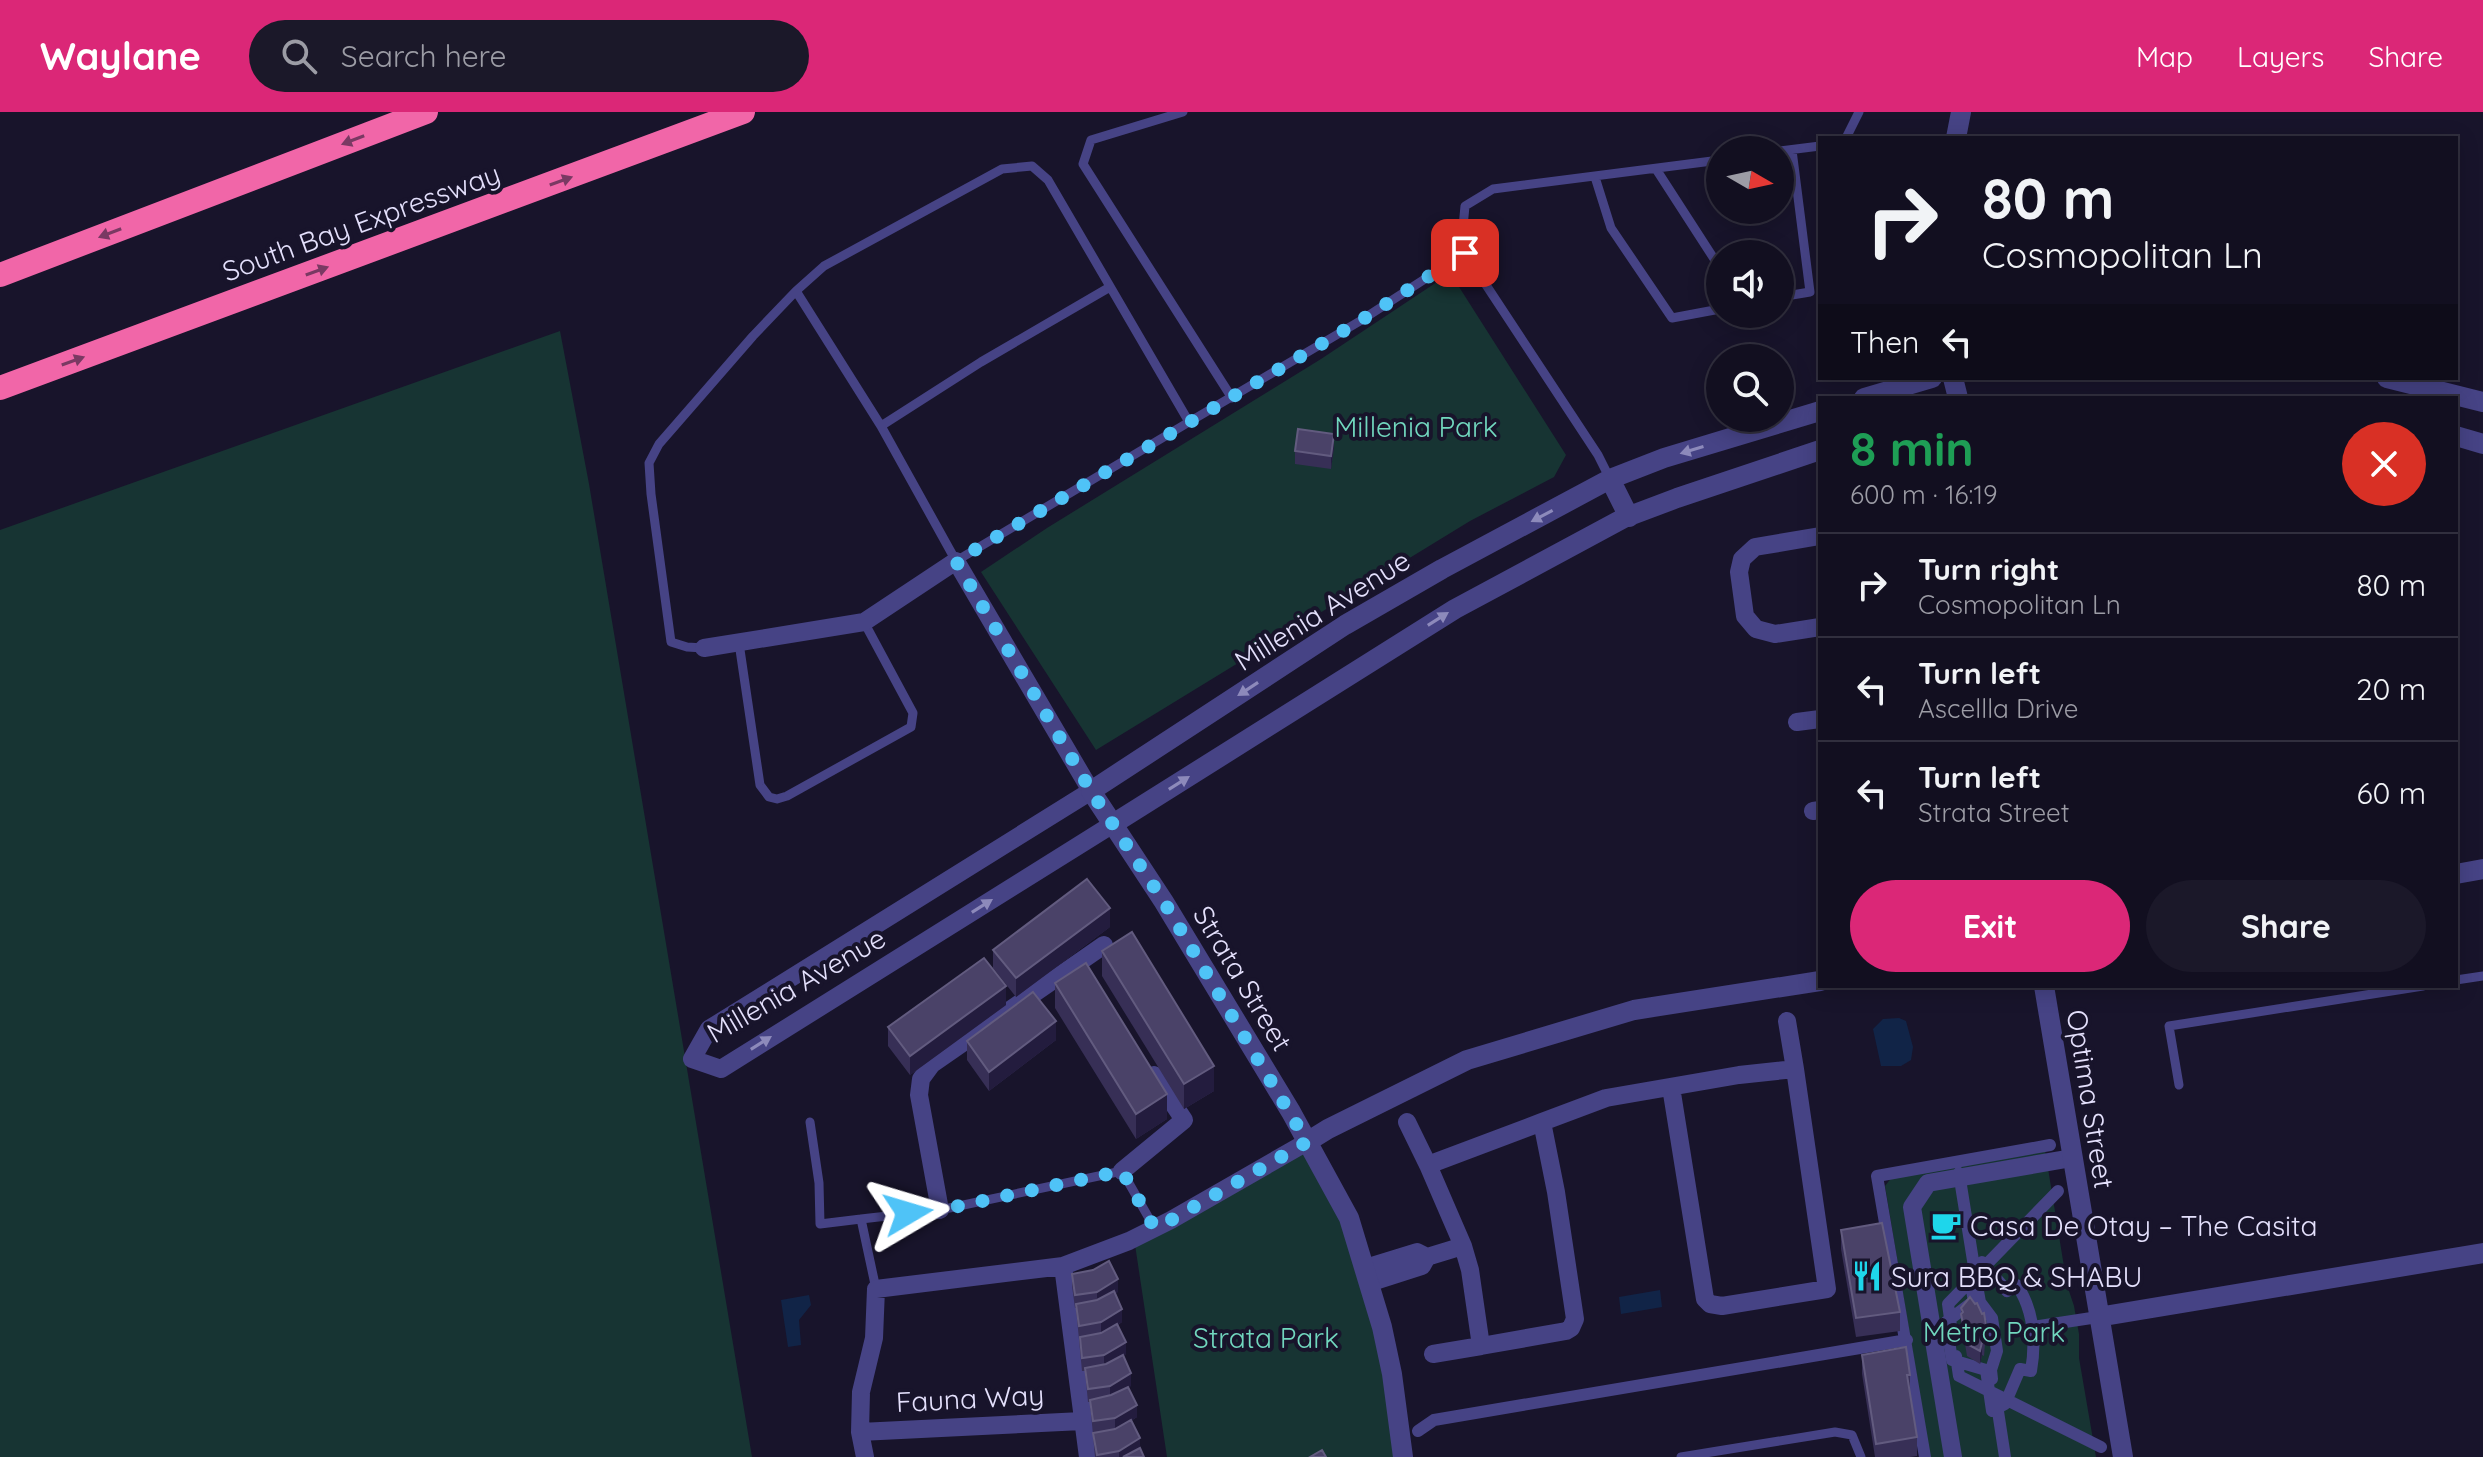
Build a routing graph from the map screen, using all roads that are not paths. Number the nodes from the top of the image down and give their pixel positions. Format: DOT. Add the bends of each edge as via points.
graph roads {
  1 [pos="426,112"];
  2 [pos="743,112"];
  3 [pos="1183,112"];
  4 [pos="1859,112"];
  5 [pos="1961,112"];
  6 [pos="1847,136"];
  7 [pos="1956,136"];
  8 [pos="1818,146"];
  9 [pos="1794,150"];
  10 [pos="1706,162"];
  11 [pos="1794,166"];
  12 [pos="1656,169"];
  13 [pos="1595,177"];
  14 [pos="1706,246"];
  15 [pos="1465,253"];
  16 [pos="0,275"];
  17 [pos="1110,287"];
  18 [pos="796,291"];
  19 [pos="1794,295"];
  20 [pos="1706,312"];
  21 [pos="1925,380"];
  22 [pos="2392,380"];
  23 [pos="0,388"];
  24 [pos="2420,392"];
  25 [pos="1871,396"];
  26 [pos="2445,396"];
  27 [pos="1232,398"];
  28 [pos="2458,398"];
  29 [pos="2483,402"];
  30 [pos="1818,412"];
  31 [pos="1189,422"];
  32 [pos="881,426"];
  33 [pos="2458,437"];
  34 [pos="2483,444"];
  35 [pos="1818,451"];
  36 [pos="1610,479"];
  37 [pos="1629,517"];
  38 [pos="1818,536"];
  39 [pos="956,561"];
  40 [pos="864,622"];
  41 [pos="1818,627"];
  42 [pos="739,643"];
  43 [pos="704,648"];
  44 [pos="1818,719"];
  45 [pos="1797,722"];
  46 [pos="1091,791"];
  47 [pos="1113,824"];
  48 [pos="2483,869"];
  49 [pos="2458,874"];
  50 [pos="1104,945"];
  51 [pos="2483,976"];
  52 [pos="2458,980"];
  53 [pos="1818,981"];
  54 [pos="2044,988"];
  55 [pos="2410,988"];
  56 [pos="1787,1021"];
  57 [pos="1140,1054"];
  58 [pos="1795,1069"];
  59 [pos="2179,1085"];
  60 [pos="1671,1087"];
  61 [pos="810,1122"];
  62 [pos="1407,1122"];
  63 [pos="1542,1122"];
  64 [pos="1307,1142"];
  65 [pos="2050,1145"];
  66 [pos="2072,1158"];
  67 [pos="1428,1165"];
  68 [pos="1958,1170"];
  69 [pos="1122,1171"];
  70 [pos="2058,1191"];
  71 [pos="940,1210"];
  72 [pos="861,1219"];
  73 [pos="1154,1227"];
  74 [pos="1463,1246"];
  75 [pos="2483,1253"];
  76 [pos="1063,1266"];
  77 [pos="1976,1273"];
  78 [pos="1367,1276"];
  79 [pos="876,1289"];
  80 [pos="2098,1317"];
  81 [pos="2032,1327"];
  82 [pos="1946,1341"];
  83 [pos="1907,1344"];
  84 [pos="1481,1346"];
  85 [pos="1433,1354"];
  86 [pos="1992,1393"];
  87 [pos="2002,1405"];
  88 [pos="1082,1421"];
  89 [pos="1418,1431"];
  90 [pos="860,1432"];
  91 [pos="2101,1447"];
  92 [pos="1740,1452"];
  93 [pos="865,1457"];
  94 [pos="1088,1457"];
  95 [pos="1403,1457"];
  96 [pos="1681,1457"];
  97 [pos="1861,1457"];
  98 [pos="1925,1457"];
  99 [pos="1953,1457"];
  100 [pos="2005,1457"];
  101 [pos="2123,1457"];
  1 -- 16 [label="highway, one-way"];
  23 -- 2 [label="highway, South Bay Expressway, one-way"];
  3 -- 27 [label="lane" via="1091,140 1083,164"];
  4 -- 6 [label="lane"];
  5 -- 7 [label="street"];
  8 -- 9 [label="lane"];
  10 -- 12 [label="lane"];
  11 -- 19 [label="lane" via="1810,292"];
  12 -- 13 [label="lane"];
  12 -- 14 [label="lane"];
  13 -- 15 [label="lane" via="1493,189 1465,206"];
  13 -- 20 [label="lane" via="1611,228 1672,318"];
  15 -- 27 [label="lane"];
  15 -- 36 [label="lane"];
  17 -- 18 [label="lane" via="1048,180 1032,166 1002,169 824,266"];
  17 -- 31 [label="lane"];
  17 -- 32 [label="lane"];
  18 -- 32 [label="lane"];
  18 -- 43 [label="lane" via="669,432 649,463 671,642"];
  21 -- 25 [label="street"];
  22 -- 24 [label="street"];
  24 -- 26 [label="street"];
  27 -- 31 [label="lane"];
  28 -- 29 [label="street"];
  30 -- 36 [label="street, Millenia Avenue, one-way"];
  31 -- 39 [label="lane"];
  32 -- 39 [label="lane"];
  33 -- 34 [label="street"];
  35 -- 37 [label="street, Millenia Avenue"];
  36 -- 37 [label="street"];
  36 -- 46 [label="street, Millenia Avenue, one-way" via="1345,625"];
  47 -- 37 [label="street, Millenia Avenue, one-way" via="1455,609"];
  38 -- 41 [label="street" via="1762,544 1744,555 1739,565 1745,616 1753,626 1775,634"];
  39 -- 40 [label="street"];
  39 -- 46 [label="street, Strata Street"];
  40 -- 42 [label="street"];
  40 -- 42 [label="lane" via="913,713 911,727 777,799 760,785"];
  42 -- 43 [label="street"];
  44 -- 45 [label="street"];
  46 -- 47 [label="street, Strata Street"];
  46 -- 47 [label="street, Millenia Avenue, one-way" via="709,1029 692,1059 721,1069"];
  47 -- 64 [label="street, Strata Street"];
  48 -- 49 [label="street"];
  50 -- 71 [label="street" via="1084,968 932,1064 921,1079 919,1095"];
  51 -- 52 [label="lane"];
  53 -- 64 [label="street" via="1634,1010 1467,1060"];
  54 -- 66 [label="street, Optima Street"];
  55 -- 59 [label="lane" via="2169,1026"];
  56 -- 58 [label="street"];
  57 -- 69 [label="street" via="1184,1120"];
  58 -- 60 [label="street"];
  58 -- 60 [label="street" via="1827,1289 1722,1306 1705,1299"];
  60 -- 63 [label="street" via="1606,1098"];
  61 -- 72 [label="lane" via="820,1224"];
  62 -- 67 [label="street"];
  63 -- 67 [label="street"];
  63 -- 84 [label="street" via="1575,1319 1566,1331"];
  64 -- 73 [label="street"];
  64 -- 78 [label="street, Strata Street" via="1349,1218"];
  65 -- 68 [label="street"];
  66 -- 68 [label="street"];
  66 -- 80 [label="street, Optima Street"];
  67 -- 74 [label="street"];
  68 -- 77 [label="street"];
  68 -- 82 [label="street" via="1928,1183 1912,1207"];
  68 -- 83 [label="street" via="1877,1176"];
  69 -- 71 [label="lane"];
  69 -- 73 [label="lane"];
  70 -- 77 [label="street"];
  71 -- 72 [label="lane"];
  72 -- 79 [label="lane"];
  73 -- 76 [label="street"];
  74 -- 78 [label="street" via="1427,1257 1417,1252"];
  74 -- 84 [label="street"];
  75 -- 80 [label="street"];
  76 -- 79 [label="street"];
  76 -- 88 [label="street"];
  77 -- 81 [label="street" via="2007,1291 2017,1285"];
  77 -- 82 [label="street" via="1948,1304"];
  77 -- 86 [label="street" via="1997,1351"];
  78 -- 95 [label="street, Strata Street" via="1387,1351"];
  79 -- 90 [label="street"];
  80 -- 81 [label="street"];
  80 -- 101 [label="street, Optima Street"];
  81 -- 87 [label="street" via="2031,1371 2020,1369"];
  82 -- 83 [label="street"];
  82 -- 86 [label="street" via="1959,1376"];
  82 -- 99 [label="street"];
  83 -- 89 [label="street" via="1434,1420"];
  83 -- 98 [label="street"];
  84 -- 85 [label="street"];
  86 -- 87 [label="street" via="1992,1411"];
  87 -- 91 [label="street"];
  87 -- 100 [label="street"];
  88 -- 90 [label="street, Fauna Way"];
  88 -- 94 [label="street"];
  90 -- 93 [label="street"];
  92 -- 96 [label="lane"];
  92 -- 97 [label="lane" via="1835,1432 1852,1435"];
}
